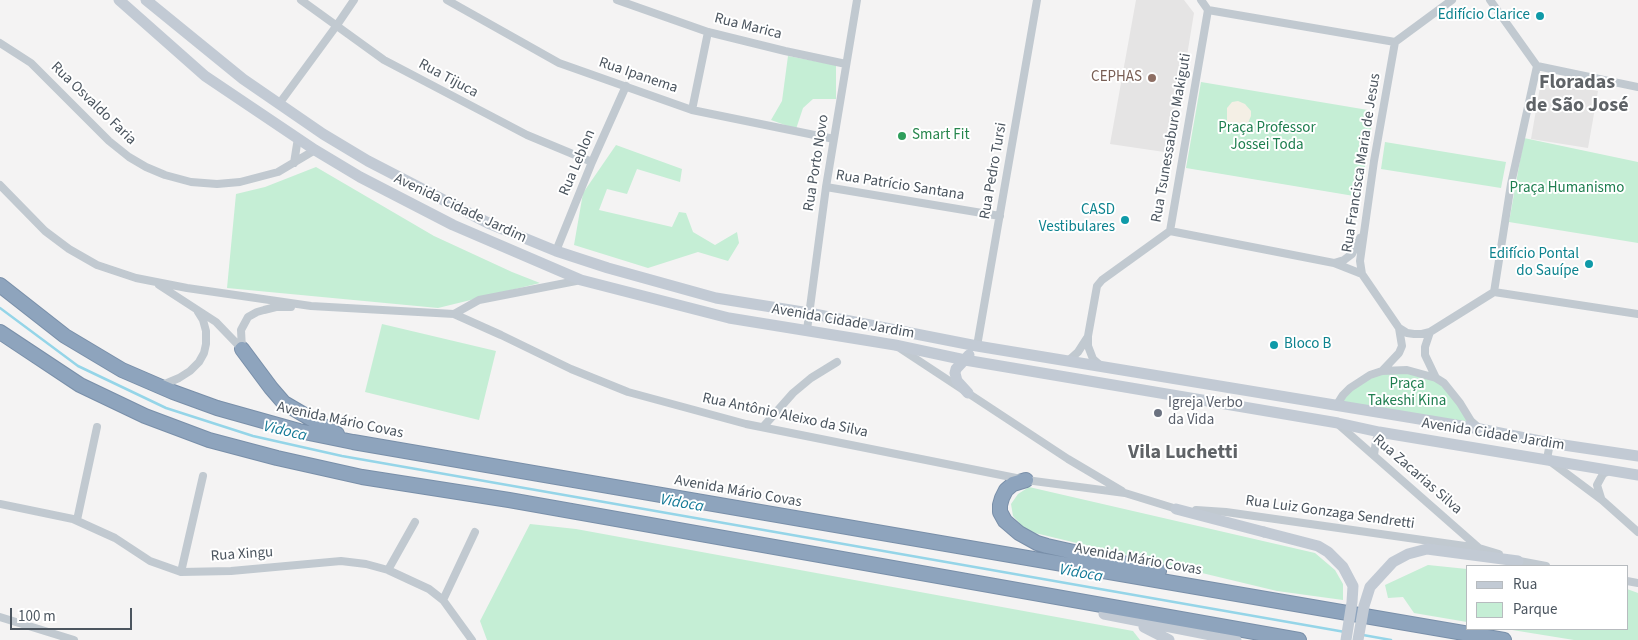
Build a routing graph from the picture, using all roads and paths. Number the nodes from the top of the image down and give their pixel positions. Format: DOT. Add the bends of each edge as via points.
graph roads {
  1 [pos="119,0"];
  2 [pos="146,0"];
  3 [pos="301,0"];
  4 [pos="354,0"];
  5 [pos="447,0"];
  6 [pos="616,0"];
  7 [pos="857,0"];
  8 [pos="1037,0"];
  9 [pos="1201,0"];
  10 [pos="1454,1"];
  11 [pos="1488,1"];
  12 [pos="1208,10"];
  13 [pos="337,25"];
  14 [pos="708,32"];
  15 [pos="0,42"];
  16 [pos="1395,42"];
  17 [pos="846,64"];
  18 [pos="1537,66"];
  19 [pos="626,86"];
  20 [pos="1638,87"];
  21 [pos="279,104"];
  22 [pos="692,110"];
  23 [pos="298,138"];
  24 [pos="834,139"];
  25 [pos="315,150"];
  26 [pos="592,162"];
  27 [pos="294,163"];
  28 [pos="0,185"];
  29 [pos="826,188"];
  30 [pos="1000,216"];
  31 [pos="1170,231"];
  32 [pos="1363,232"];
  33 [pos="556,251"];
  34 [pos="1334,263"];
  35 [pos="1362,274"];
  36 [pos="581,280"];
  37 [pos="152,282"];
  38 [pos="0,285"];
  39 [pos="1494,292"];
  40 [pos="310,306"];
  41 [pos="196,308"];
  42 [pos="810,313"];
  43 [pos="454,314"];
  44 [pos="1638,314"];
  45 [pos="1400,328"];
  46 [pos="807,330"];
  47 [pos="0,332"];
  48 [pos="1430,332"];
  49 [pos="1088,336"];
  50 [pos="895,345"];
  51 [pos="976,346"];
  52 [pos="242,349"];
  53 [pos="965,360"];
  54 [pos="837,362"];
  55 [pos="1067,362"];
  56 [pos="1101,366"];
  57 [pos="1382,371"];
  58 [pos="1436,378"];
  59 [pos="160,386"];
  60 [pos="968,393"];
  61 [pos="1336,406"];
  62 [pos="1338,423"];
  63 [pos="97,427"];
  64 [pos="763,427"];
  65 [pos="1480,429"];
  66 [pos="1379,432"];
  67 [pos="353,442"];
  68 [pos="1550,443"];
  69 [pos="1374,455"];
  70 [pos="1638,456"];
  71 [pos="1547,459"];
  72 [pos="1611,470"];
  73 [pos="1638,475"];
  74 [pos="203,476"];
  75 [pos="1026,480"];
  76 [pos="1125,493"];
  77 [pos="1602,500"];
  78 [pos="0,504"];
  79 [pos="1176,509"];
  80 [pos="77,520"];
  81 [pos="415,522"];
  82 [pos="475,532"];
  83 [pos="1638,532"];
  84 [pos="1479,548"];
  85 [pos="1518,561"];
  86 [pos="1540,565"];
  87 [pos="388,570"];
  88 [pos="181,572"];
  89 [pos="1227,592"];
  90 [pos="1027,593"];
  91 [pos="443,600"];
  92 [pos="1104,614"];
  93 [pos="0,617"];
  94 [pos="65,639"];
  95 [pos="74,640"];
  96 [pos="472,640"];
  97 [pos="1169,640"];
  98 [pos="1236,640"];
  99 [pos="1299,640"];
  100 [pos="1346,640"];
  101 [pos="1358,640"];
  102 [pos="1504,640"];
  1 -- 23 [label="main road, Avenida Cidade Jardim" via="205,76"];
  2 -- 21 [label="main road, Avenida Cidade Jardim"];
  3 -- 13 [label="street, Rua Tijuca"];
  4 -- 13 [label="street"];
  5 -- 19 [label="street, Rua Ipanema" via="559,63"];
  6 -- 14 [label="street, Rua Marica"];
  7 -- 17 [label="street, Rua Porto Novo"];
  8 -- 30 [label="street, Rua Pedro Tursi"];
  9 -- 12 [label="street"];
  10 -- 16 [label="street"];
  11 -- 18 [label="street"];
  12 -- 16 [label="street"];
  12 -- 31 [label="street, Rua Tsunessaburo Makiguti"];
  13 -- 21 [label="street"];
  13 -- 26 [label="street, Rua Tijuca" via="392,65 527,135"];
  14 -- 17 [label="street, Rua Marica"];
  14 -- 22 [label="street"];
  15 -- 27 [label="street, Rua Osvaldo Faria" via="31,63 109,141 152,170 191,182 217,184 264,176"];
  16 -- 32 [label="street, Rua Francisca Maria de Jesus"];
  17 -- 24 [label="street, Rua Porto Novo"];
  18 -- 20 [label="street"];
  18 -- 39 [label="street" via="1512,184"];
  19 -- 22 [label="street, Rua Ipanema"];
  19 -- 26 [label="street, Rua Leblon"];
  21 -- 33 [label="main road, Avenida Cidade Jardim" via="368,161 482,220"];
  22 -- 24 [label="street, Rua Ipanema"];
  23 -- 25 [label="main road, Avenida Cidade Jardim"];
  23 -- 27 [label="street"];
  24 -- 29 [label="street, Rua Porto Novo"];
  25 -- 27 [label="street, Rua Osvaldo Faria"];
  25 -- 36 [label="main road, Avenida Cidade Jardim" via="453,225"];
  26 -- 33 [label="street, Rua Leblon"];
  28 -- 37 [label="street" via="45,231 69,249 97,265"];
  29 -- 30 [label="street, Rua Patrício Santana"];
  29 -- 42 [label="street, Rua Porto Novo"];
  30 -- 51 [label="street, Rua Pedro Tursi"];
  31 -- 34 [label="street"];
  31 -- 49 [label="street, Rua Tsunessaburo Makiguti" via="1097,286"];
  32 -- 34 [label="street" via="1352,254"];
  32 -- 35 [label="street, Rua Francisca Maria de Jesus"];
  33 -- 42 [label="main road, Avenida Cidade Jardim" via="716,298"];
  34 -- 35 [label="street"];
  35 -- 45 [label="street, Rua Francisca Maria de Jesus"];
  36 -- 43 [label="street" via="479,300"];
  36 -- 46 [label="main road, Avenida Cidade Jardim" via="729,318"];
  37 -- 40 [label="street"];
  37 -- 41 [label="street"];
  38 -- 59 [label="highway, Avenida Mário Covas" via="65,336 122,370"];
  39 -- 44 [label="street"];
  39 -- 48 [label="street"];
  40 -- 43 [label="street"];
  40 -- 52 [label="street" via="276,307 248,317 241,330"];
  41 -- 52 [label="street" via="216,322"];
  41 -- 59 [label="street" via="206,331 204,353 190,371"];
  42 -- 46 [label="street, Rua Porto Novo"];
  42 -- 51 [label="main road, Avenida Cidade Jardim"];
  43 -- 64 [label="street, Rua Antônio Aleixo da Silva" via="628,392"];
  45 -- 48 [label="street" via="1414,334"];
  45 -- 57 [label="street" via="1402,346"];
  46 -- 50 [label="main road, Avenida Cidade Jardim"];
  47 -- 90 [label="highway" via="80,384 145,416 209,440 277,458 362,477 509,500"];
  48 -- 58 [label="street" via="1425,355"];
  49 -- 55 [label="street"];
  49 -- 56 [label="street" via="1093,360"];
  50 -- 53 [label="main road, Avenida Cidade Jardim"];
  50 -- 60 [label="street"];
  51 -- 53 [label="main road"];
  51 -- 55 [label="main road, Avenida Cidade Jardim"];
  52 -- 67 [label="highway" via="284,403"];
  53 -- 60 [label="main road" via="955,373 957,381"];
  53 -- 62 [label="main road, Avenida Cidade Jardim"];
  54 -- 64 [label="street" via="793,393"];
  55 -- 56 [label="main road, Avenida Cidade Jardim"];
  56 -- 61 [label="main road, Avenida Cidade Jardim"];
  57 -- 58 [label="street" via="1407,370"];
  57 -- 61 [label="street" via="1350,388"];
  58 -- 65 [label="street" via="1451,391"];
  59 -- 67 [label="highway, Avenida Mário Covas" via="217,408 298,431"];
  60 -- 76 [label="street"];
  61 -- 65 [label="main road, Avenida Cidade Jardim"];
  62 -- 66 [label="main road, Avenida Cidade Jardim"];
  62 -- 69 [label="street, Rua Zacarias Silva"];
  63 -- 80 [label="street"];
  64 -- 75 [label="street, Rua Antônio Aleixo da Silva"];
  65 -- 68 [label="main road, Avenida Cidade Jardim"];
  66 -- 69 [label="street"];
  66 -- 71 [label="main road, Avenida Cidade Jardim"];
  67 -- 89 [label="highway, Avenida Mário Covas"];
  68 -- 70 [label="main road, Avenida Cidade Jardim"];
  68 -- 71 [label="street"];
  69 -- 84 [label="street, Rua Zacarias Silva"];
  71 -- 72 [label="main road, Avenida Cidade Jardim"];
  71 -- 77 [label="street"];
  72 -- 73 [label="main road, Avenida Cidade Jardim"];
  72 -- 77 [label="street" via="1603,474 1597,485"];
  74 -- 88 [label="street"];
  75 -- 76 [label="street, Rua Antônio Aleixo da Silva"];
  75 -- 89 [label="highway" via="1006,490 1000,512 1010,527 1028,539 1182,576"];
  76 -- 79 [label="street, Rua Luiz Gonzaga Sendretti"];
  77 -- 83 [label="street"];
  78 -- 80 [label="street, Rua Xingu"];
  79 -- 84 [label="street, Rua Luiz Gonzaga Sendretti" via="1226,512"];
  79 -- 100 [label="main road, bridge" via="1318,546 1333,556 1353,586"];
  80 -- 88 [label="street, Rua Xingu" via="115,538 150,561"];
  81 -- 87 [label="street"];
  82 -- 91 [label="street"];
  84 -- 85 [label="street"];
  85 -- 86 [label="street"];
  85 -- 101 [label="main road, bridge" via="1427,548 1408,554 1393,562 1370,587"];
  87 -- 88 [label="street, Rua Xingu" via="341,561"];
  87 -- 91 [label="street, Rua Xingu" via="429,589"];
  89 -- 102 [label="highway, Avenida Mário Covas"];
  90 -- 92 [label="highway"];
  90 -- 99 [label="highway"];
  91 -- 96 [label="street, Rua Xingu"];
  92 -- 97 [label="main road" via="1143,626"];
  92 -- 98 [label="main road"];
  93 -- 94 [label="street"];
  94 -- 95 [label="street"];
}
